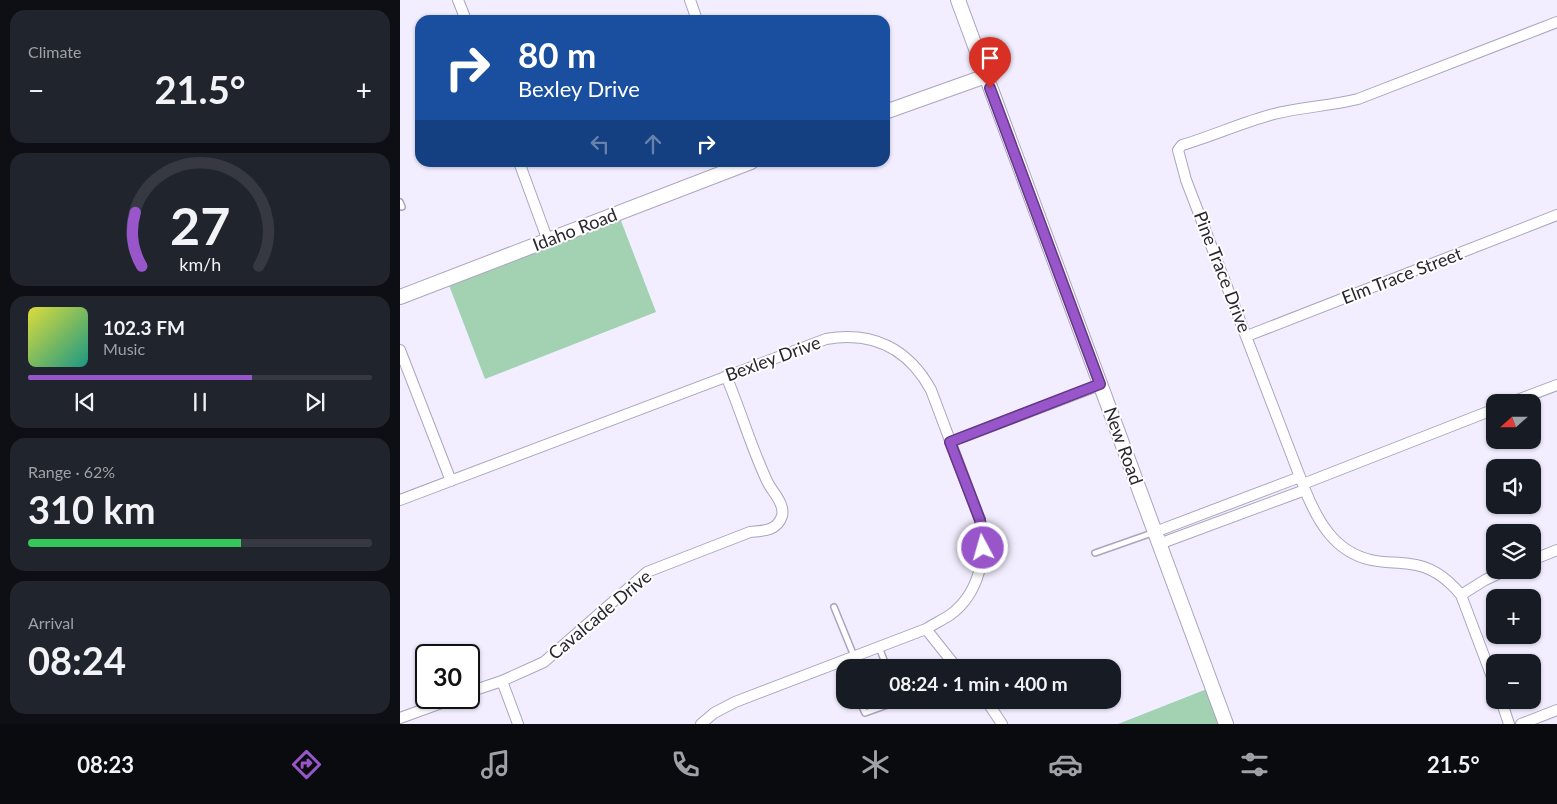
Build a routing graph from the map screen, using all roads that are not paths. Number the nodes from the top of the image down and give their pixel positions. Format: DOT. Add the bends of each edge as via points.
graph roads {
  1 [pos="458,0"];
  2 [pos="690,0"];
  3 [pos="958,0"];
  4 [pos="464,15"];
  5 [pos="695,15"];
  6 [pos="1557,22"];
  7 [pos="986,76"];
  8 [pos="890,110"];
  9 [pos="521,167"];
  10 [pos="738,167"];
  11 [pos="1557,215"];
  12 [pos="548,241"];
  13 [pos="400,297"];
  14 [pos="1247,336"];
  15 [pos="400,350"];
  16 [pos="726,376"];
  17 [pos="1100,384"];
  18 [pos="1557,385"];
  19 [pos="1533,394"];
  20 [pos="1486,413"];
  21 [pos="950,442"];
  22 [pos="451,481"];
  23 [pos="1303,484"];
  24 [pos="400,500"];
  25 [pos="1157,538"];
  26 [pos="1557,550"];
  27 [pos="1095,553"];
  28 [pos="1541,556"];
  29 [pos="1487,579"];
  30 [pos="1461,595"];
  31 [pos="834,607"];
  32 [pos="926,629"];
  33 [pos="879,646"];
  34 [pos="847,659"];
  35 [pos="852,659"];
  36 [pos="884,659"];
  37 [pos="950,659"];
  38 [pos="1486,661"];
  39 [pos="836,665"];
  40 [pos="502,681"];
  41 [pos="480,688"];
  42 [pos="425,709"];
  43 [pos="863,709"];
  44 [pos="878,709"];
  45 [pos="996,709"];
  46 [pos="1504,709"];
  47 [pos="1557,710"];
  48 [pos="400,718"];
  49 [pos="518,724"];
  50 [pos="701,724"];
  51 [pos="1002,724"];
  52 [pos="1226,724"];
  53 [pos="1509,724"];
  54 [pos="1521,724"];
  1 -- 4 [label="street"];
  2 -- 5 [label="street"];
  3 -- 7 [label="street, New Road"];
  6 -- 14 [label="street, Pine Trace Drive" via="1358,99 1273,114 1180,147 1186,180"];
  7 -- 8 [label="street"];
  7 -- 17 [label="street, New Road"];
  9 -- 12 [label="street"];
  10 -- 12 [label="street, Idaho Road"];
  11 -- 14 [label="street, Elm Trace Street"];
  12 -- 13 [label="street, Idaho Road"];
  14 -- 23 [label="street, Pine Trace Drive"];
  15 -- 22 [label="street"];
  16 -- 21 [label="street, Bexley Drive" via="826,339 849,336 872,340 898,351 919,371"];
  16 -- 22 [label="street, Bexley Drive"];
  16 -- 40 [label="street, Cavalcade Drive" via="767,481 780,501 782,512 778,522 767,530 750,532 647,572 550,657"];
  17 -- 21 [label="street"];
  17 -- 25 [label="street, New Road"];
  18 -- 19 [label="street"];
  20 -- 23 [label="street"];
  21 -- 32 [label="street, Bexley Drive" via="980,520 982,557 976,580 963,602"];
  22 -- 24 [label="street, Bexley Drive"];
  23 -- 25 [label="street"];
  23 -- 30 [label="street, Pine Trace Drive" via="1320,522 1343,547 1370,560 1428,568 1447,580"];
  25 -- 27 [label="lane"];
  25 -- 52 [label="street, New Road"];
  26 -- 28 [label="street"];
  29 -- 30 [label="street"];
  30 -- 38 [label="street, Pine Trace Drive"];
  31 -- 34 [label="lane"];
  32 -- 33 [label="street, Bexley Drive"];
  32 -- 37 [label="street"];
  33 -- 35 [label="street, Bexley Drive"];
  33 -- 36 [label="lane"];
  39 -- 50 [label="street, Bexley Drive" via="735,702"];
  40 -- 41 [label="street, Cavalcade Drive"];
  40 -- 49 [label="street"];
  42 -- 48 [label="street"];
  43 -- 44 [label="lane" via="865,714"];
  45 -- 51 [label="street"];
  46 -- 53 [label="street"];
  47 -- 54 [label="street"];
}
